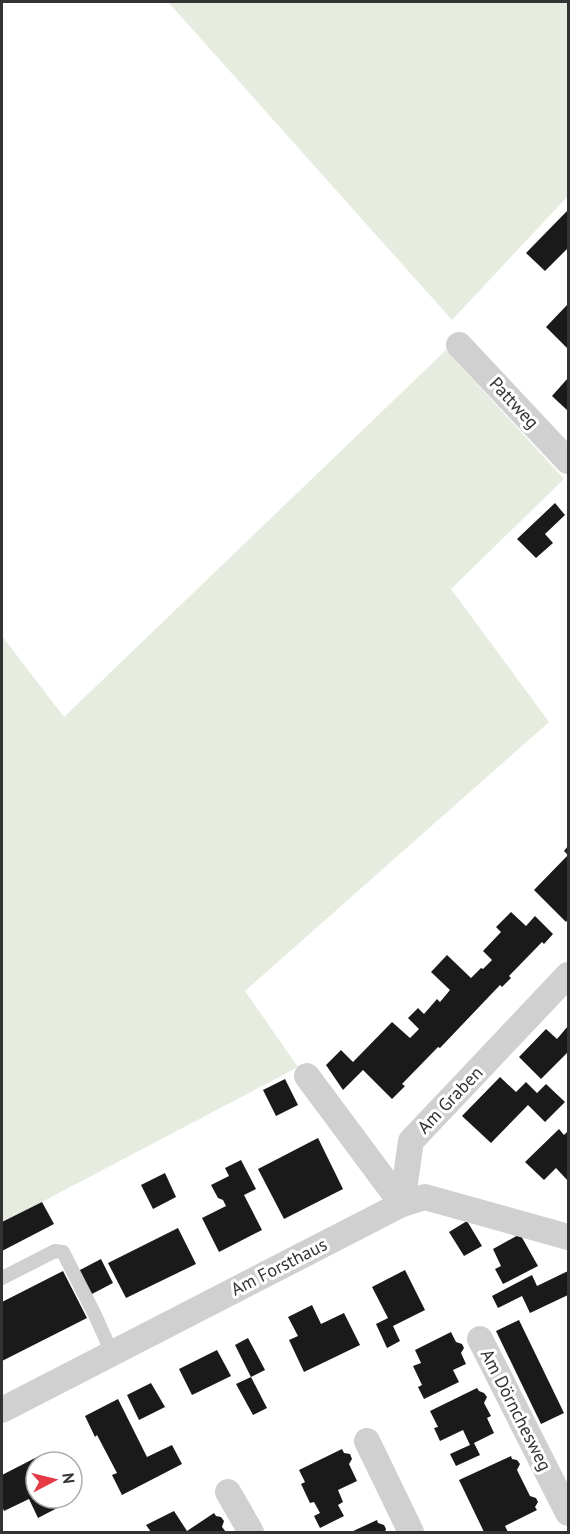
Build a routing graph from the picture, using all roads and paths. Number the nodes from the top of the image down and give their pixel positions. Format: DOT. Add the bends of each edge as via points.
graph roads {
  1 [pos="459,345"];
  2 [pos="568,461"];
  3 [pos="568,975"];
  4 [pos="307,1076"];
  5 [pos="402,1204"];
  6 [pos="568,1238"];
  7 [pos="2,1278"];
  8 [pos="480,1339"];
  9 [pos="112,1353"];
  10 [pos="2,1410"];
  11 [pos="367,1441"];
  12 [pos="228,1492"];
  13 [pos="568,1513"];
  14 [pos="251,1533"];
  15 [pos="411,1533"];
  1 -- 2 [label="street, Pattweg"];
  3 -- 5 [label="street, Am Graben" via="411,1141"];
  4 -- 5 [label="street"];
  5 -- 6 [label="street, Am Forsthaus" via="425,1197"];
  5 -- 9 [label="street, Am Forsthaus"];
  7 -- 9 [label="lane" via="55,1251 63,1252"];
  8 -- 13 [label="street, Am Dörnchesweg"];
  9 -- 10 [label="street, Am Forsthaus"];
  11 -- 15 [label="street"];
  12 -- 14 [label="street"];
}
